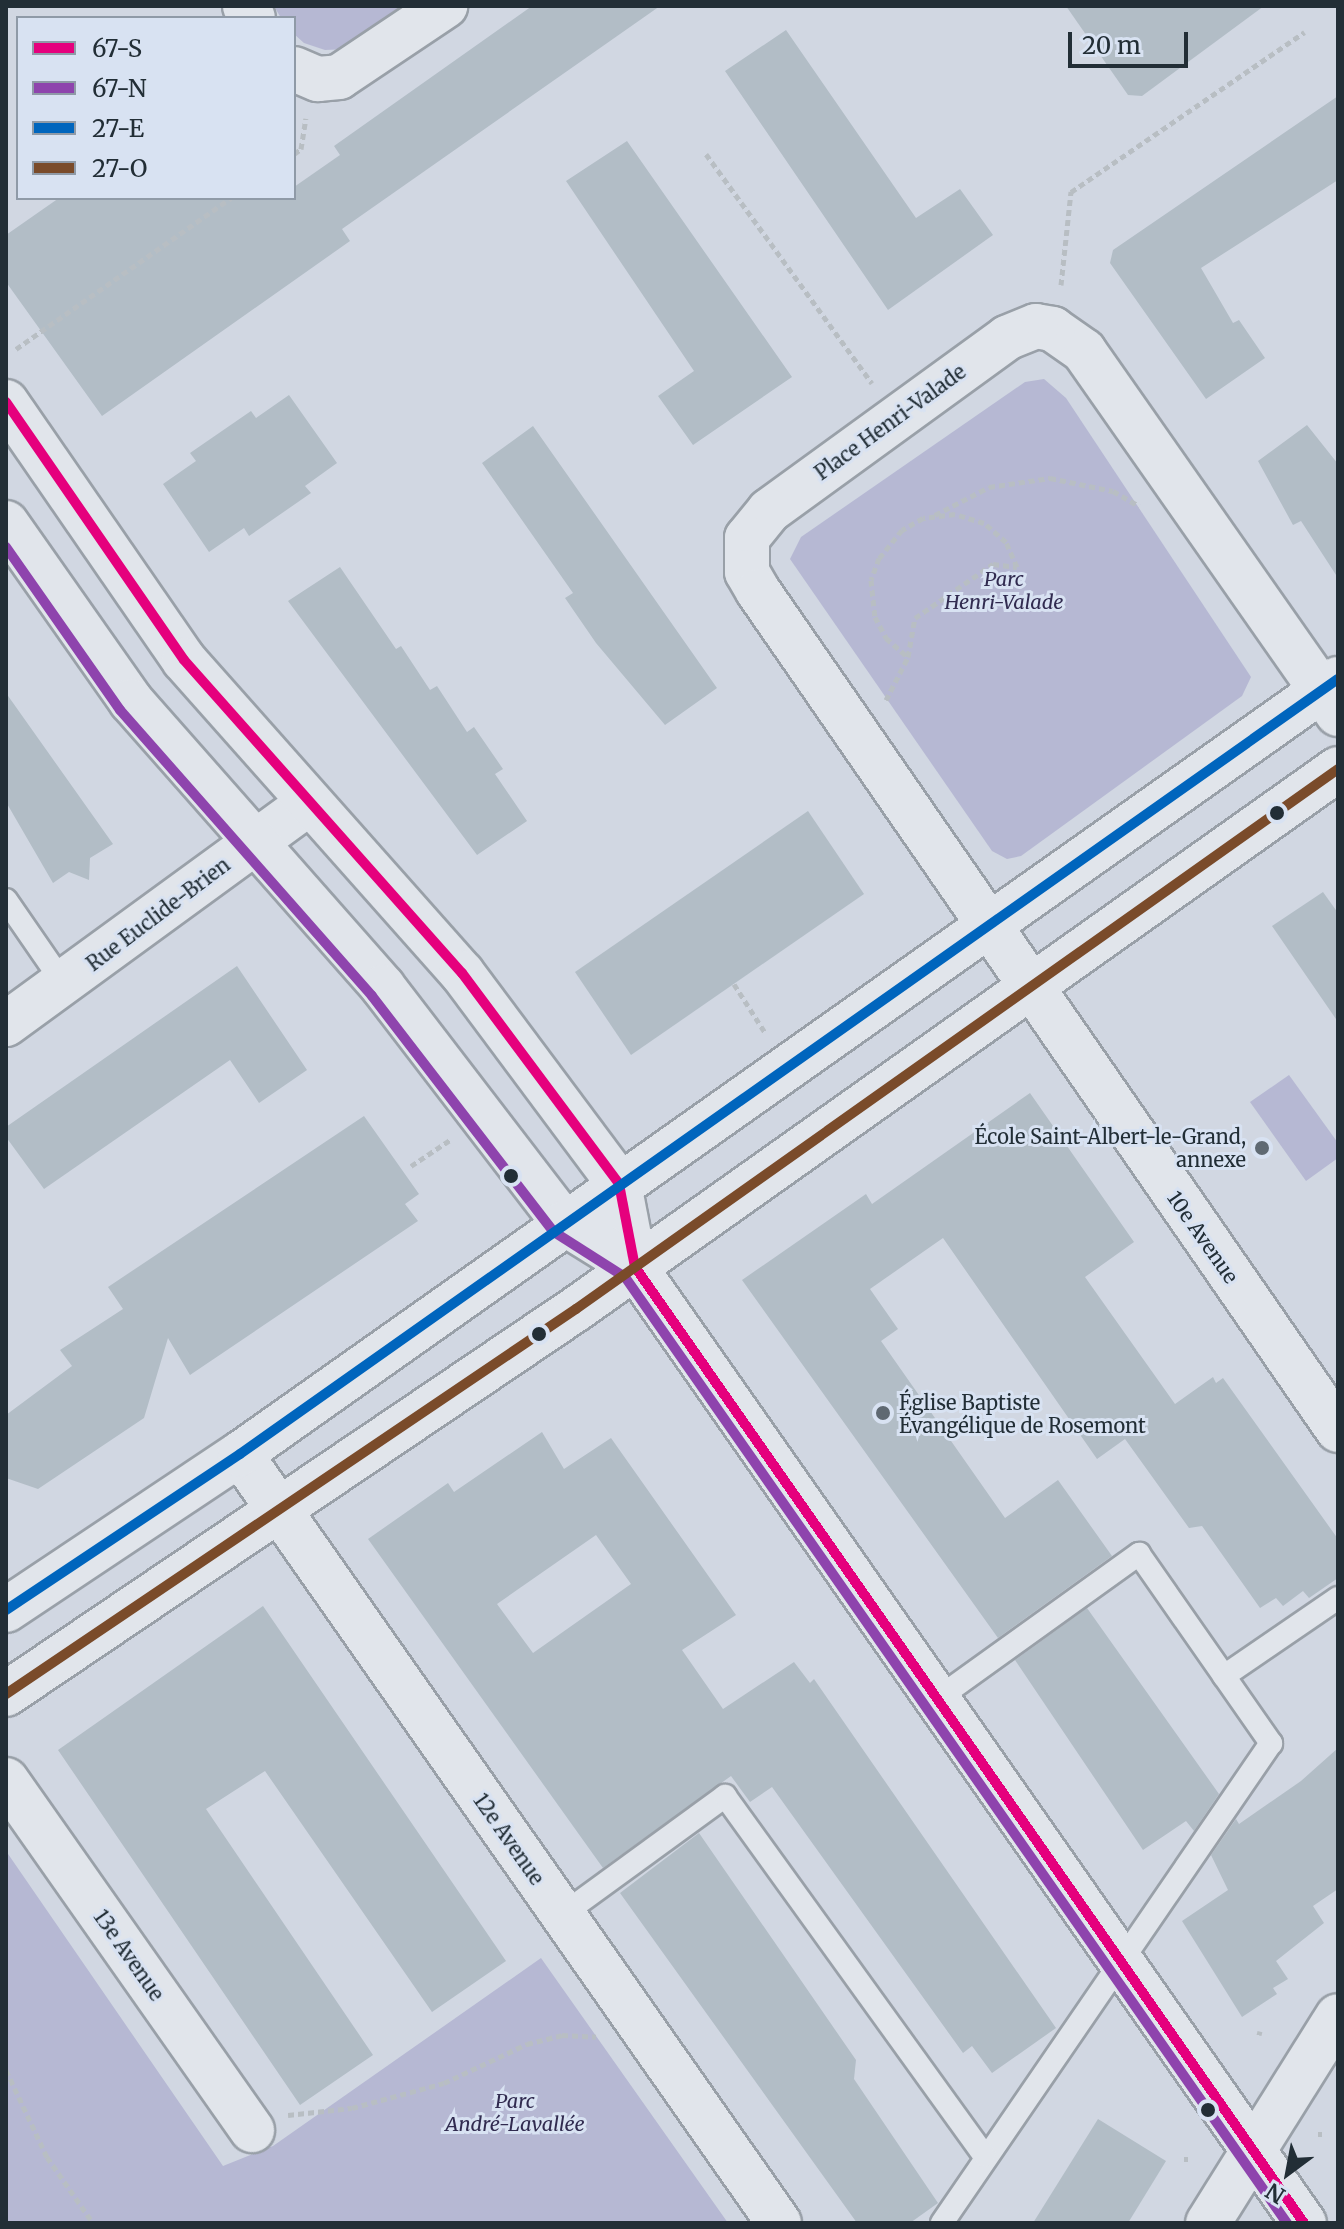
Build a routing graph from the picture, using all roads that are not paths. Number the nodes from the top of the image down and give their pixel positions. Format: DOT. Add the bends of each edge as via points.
graph roads {
  1 [pos="445,6"];
  2 [pos="301,89"];
  3 [pos="6,402"];
  4 [pos="6,523"];
  5 [pos="1333,694"];
  6 [pos="1338,769"];
  7 [pos="309,803"];
  8 [pos="254,843"];
  9 [pos="6,900"];
  10 [pos="989,923"];
  11 [pos="64,984"];
  12 [pos="1030,989"];
  13 [pos="6,1024"];
  14 [pos="619,1184"];
  15 [pos="564,1223"];
  16 [pos="635,1267"];
  17 [pos="1338,1430"];
  18 [pos="240,1454"];
  19 [pos="280,1512"];
  20 [pos="1338,1598"];
  21 [pos="6,1610"];
  22 [pos="1224,1676"];
  23 [pos="6,1694"];
  24 [pos="937,1699"];
  25 [pos="6,1780"];
  26 [pos="562,1915"];
  27 [pos="1121,1963"];
  28 [pos="1338,2016"];
  29 [pos="266,2123"];
  30 [pos="1254,2153"];
  31 [pos="984,2155"];
  32 [pos="779,2223"];
  33 [pos="942,2223"];
  34 [pos="1208,2223"];
  35 [pos="1304,2223"];
  1 -- 2 [label="main road" via="339,77 318,79"];
  3 -- 7 [label="main road" via="184,660"];
  4 -- 8 [label="main road" via="131,701"];
  5 -- 10 [label="main road"];
  5 -- 10 [label="main road, Place Henri-Valade" via="1084,351 1053,329 1036,326 1007,338 769,511 754,526 745,550 758,591"];
  6 -- 12 [label="main road"];
  7 -- 8 [label="main road, Rue Euclide-Brien"];
  7 -- 14 [label="main road" via="462,973"];
  8 -- 11 [label="main road, Rue Euclide-Brien"];
  8 -- 15 [label="main road" via="383,987"];
  9 -- 11 [label="lane"];
  10 -- 12 [label="main road, 10e Avenue"];
  10 -- 14 [label="main road"];
  11 -- 13 [label="main road, Rue Euclide-Brien"];
  12 -- 16 [label="main road"];
  12 -- 17 [label="main road, 10e Avenue"];
  14 -- 15 [label="main road"];
  14 -- 16 [label="main road"];
  15 -- 16 [label="main road"];
  15 -- 18 [label="main road"];
  16 -- 19 [label="main road"];
  16 -- 24 [label="main road"];
  18 -- 19 [label="main road, 12e Avenue"];
  18 -- 21 [label="main road"];
  19 -- 23 [label="main road"];
  19 -- 26 [label="main road, 12e Avenue"];
  20 -- 22 [label="lane"];
  22 -- 24 [label="lane" via="1139,1554"];
  22 -- 27 [label="lane" via="1271,1743"];
  24 -- 27 [label="main road"];
  25 -- 29 [label="main road, 13e Avenue"];
  26 -- 31 [label="lane" via="725,1796"];
  26 -- 32 [label="main road, 12e Avenue"];
  27 -- 30 [label="main road"];
  27 -- 31 [label="lane"];
  28 -- 30 [label="main road"];
  30 -- 34 [label="main road"];
  30 -- 35 [label="main road"];
  31 -- 33 [label="lane"];
}
